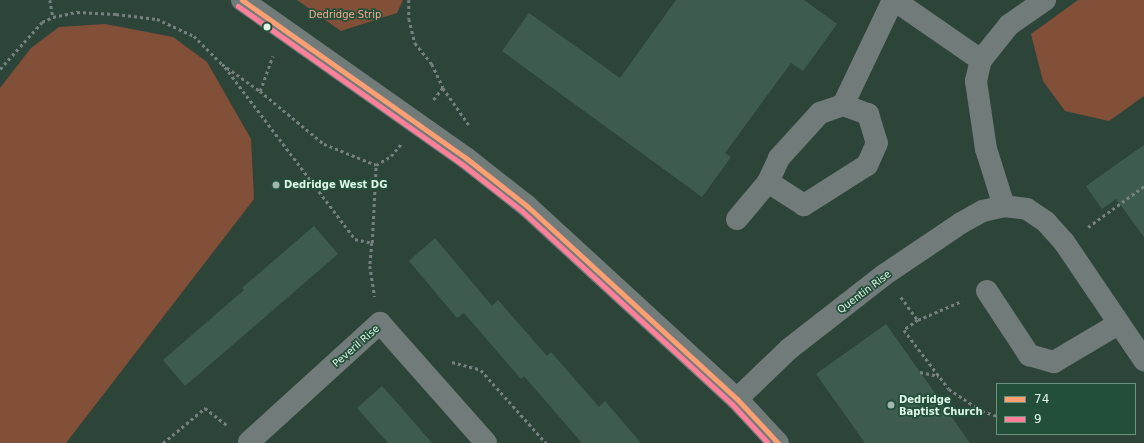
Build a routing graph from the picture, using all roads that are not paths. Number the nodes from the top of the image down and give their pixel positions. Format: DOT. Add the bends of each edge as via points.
graph roads {
  1 [pos="242,0"];
  2 [pos="894,0"];
  3 [pos="1045,0"];
  4 [pos="981,60"];
  5 [pos="843,105"];
  6 [pos="768,182"];
  7 [pos="1004,206"];
  8 [pos="737,219"];
  9 [pos="987,291"];
  10 [pos="1131,331"];
  11 [pos="1144,360"];
  12 [pos="737,399"];
  13 [pos="249,442"];
  14 [pos="486,443"];
  15 [pos="778,443"];
  1 -- 12 [label="street" via="466,158 527,206"];
  2 -- 4 [label="street"];
  2 -- 5 [label="street"];
  3 -- 4 [label="street" via="1009,25"];
  4 -- 7 [label="street" via="976,81 986,149"];
  5 -- 6 [label="street" via="820,113 779,158"];
  5 -- 6 [label="street" via="868,114 877,143 867,165 804,205"];
  6 -- 8 [label="street"];
  7 -- 10 [label="street, Quentin Rise" via="1027,209 1046,222"];
  7 -- 12 [label="street, Quentin Rise" via="984,211 961,223 884,275 790,349"];
  9 -- 10 [label="street" via="1029,355 1054,362"];
  10 -- 11 [label="street, Quentin Rise"];
  12 -- 15 [label="street"];
  13 -- 14 [label="street, Peveril Rise" via="380,323"];
}
